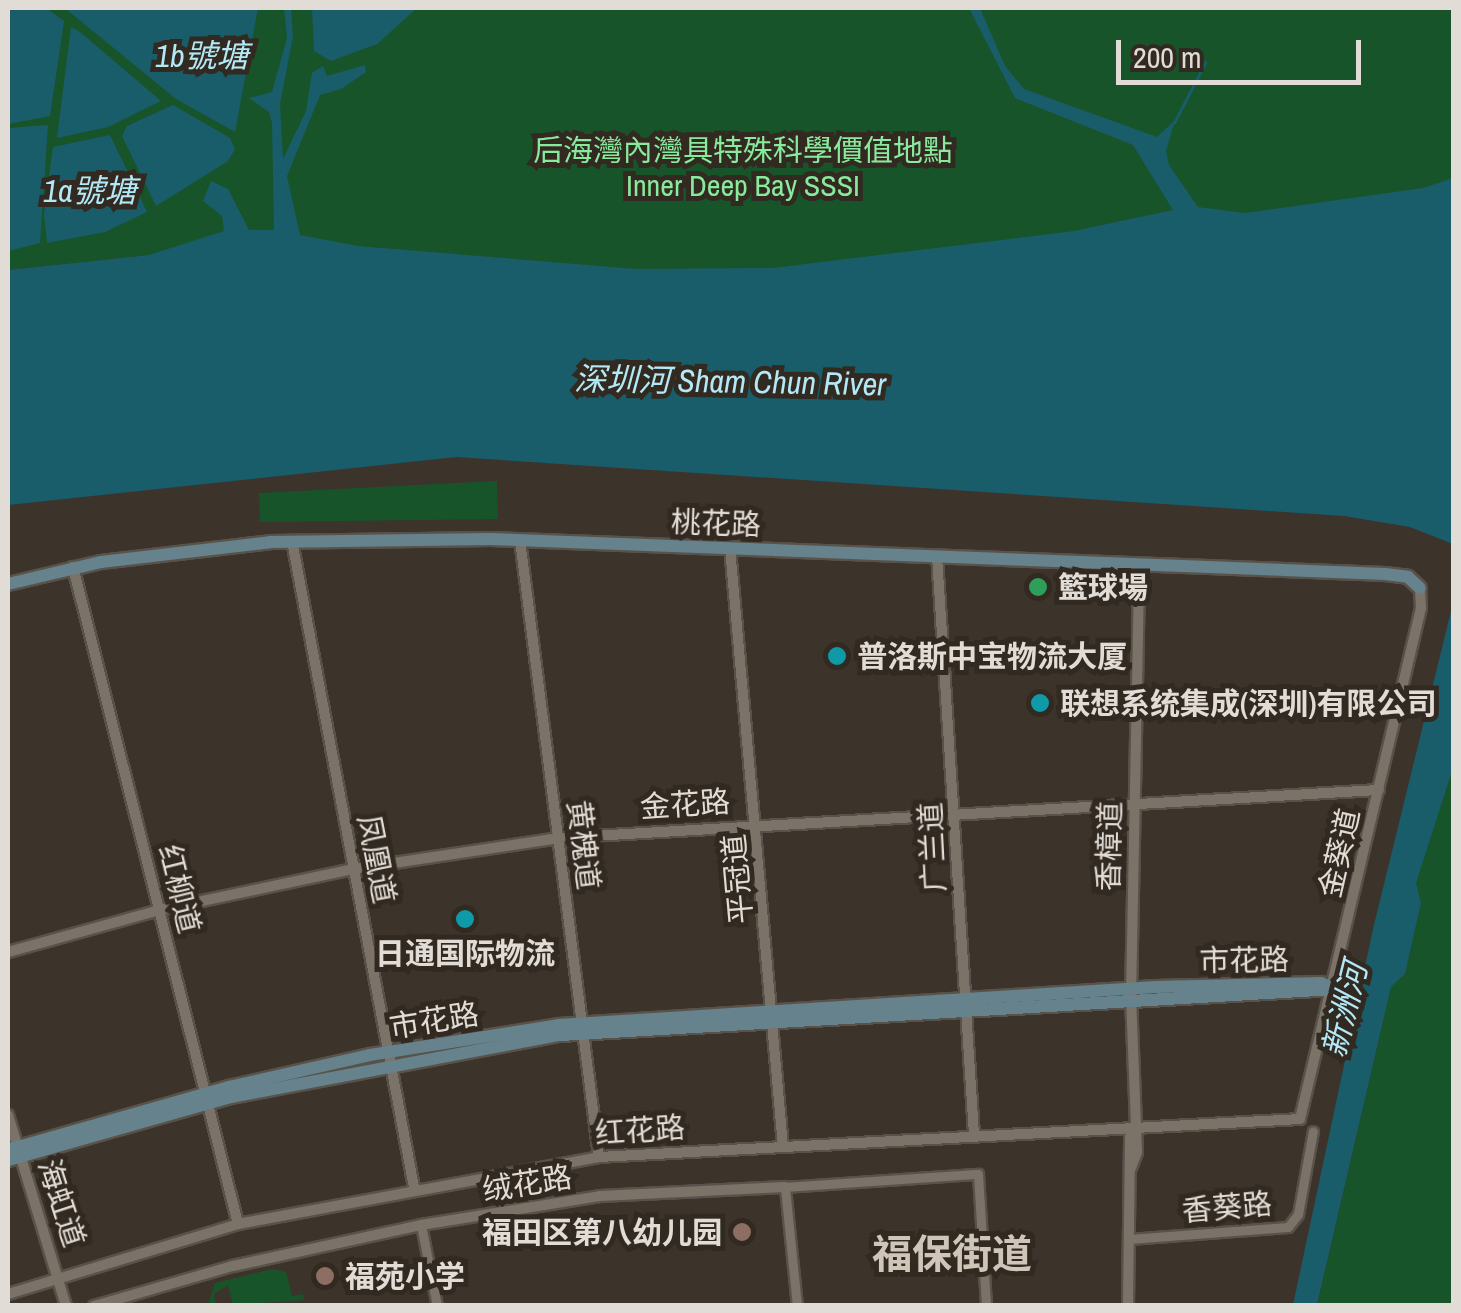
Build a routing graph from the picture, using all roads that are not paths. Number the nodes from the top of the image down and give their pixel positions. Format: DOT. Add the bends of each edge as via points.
graph roads {
  1 [pos="520,540"];
  2 [pos="292,541"];
  3 [pos="730,548"];
  4 [pos="937,556"];
  5 [pos="1140,566"];
  6 [pos="73,567"];
  7 [pos="8,584"];
  8 [pos="1420,588"];
  9 [pos="1378,790"];
  10 [pos="1134,801"];
  11 [pos="955,811"];
  12 [pos="757,824"];
  13 [pos="558,838"];
  14 [pos="354,869"];
  15 [pos="159,910"];
  16 [pos="8,952"];
  17 [pos="1334,989"];
  18 [pos="1132,993"];
  19 [pos="966,1004"];
  20 [pos="773,1015"];
  21 [pos="582,1028"];
  22 [pos="389,1057"];
  23 [pos="206,1098"];
  24 [pos="8,1115"];
  25 [pos="1292,1121"];
  26 [pos="1134,1126"];
  27 [pos="1313,1131"];
  28 [pos="974,1135"];
  29 [pos="784,1146"];
  30 [pos="13,1153"];
  31 [pos="599,1157"];
  32 [pos="785,1187"];
  33 [pos="414,1188"];
  34 [pos="238,1224"];
  35 [pos="421,1225"];
  36 [pos="1130,1239"];
  37 [pos="59,1276"];
  38 [pos="8,1294"];
  39 [pos="66,1306"];
  40 [pos="94,1306"];
  41 [pos="436,1306"];
  42 [pos="796,1306"];
  43 [pos="986,1306"];
  44 [pos="1128,1306"];
  1 -- 2 [label="main road, 桃花路"];
  1 -- 3 [label="main road, 桃花路"];
  1 -- 13 [label="street, 黄槐道"];
  2 -- 6 [label="main road, 桃花路"];
  2 -- 14 [label="street, 凤凰道"];
  3 -- 4 [label="main road, 桃花路"];
  3 -- 12 [label="street, 平冠道"];
  4 -- 5 [label="main road, 桃花路"];
  4 -- 11 [label="street, 广兰道"];
  5 -- 8 [label="main road, 桃花路" via="1402,575"];
  5 -- 10 [label="street, 香樟道"];
  6 -- 7 [label="main road, 桃花路"];
  6 -- 15 [label="street, 红柳道"];
  8 -- 9 [label="street, 金葵道"];
  9 -- 10 [label="street, 金花路"];
  9 -- 17 [label="street, 金葵道"];
  10 -- 11 [label="street, 金花路"];
  10 -- 18 [label="street, 香樟道"];
  11 -- 12 [label="street, 金花路"];
  11 -- 19 [label="street, 广兰道"];
  12 -- 13 [label="street, 金花路"];
  12 -- 20 [label="street, 平冠道"];
  13 -- 14 [label="street, 金花路"];
  13 -- 21 [label="street, 黄槐道"];
  14 -- 15 [label="street, 金花路"];
  14 -- 22 [label="street, 凤凰道"];
  15 -- 16 [label="street, 金花路"];
  15 -- 23 [label="street, 红柳道"];
  17 -- 18 [label="main road, 市花路" via="1321,984"];
  17 -- 25 [label="street, 金葵道" via="1308,1110"];
  18 -- 19 [label="main road, 市花路"];
  18 -- 26 [label="street, 香樟道"];
  19 -- 20 [label="main road, 市花路"];
  19 -- 28 [label="street, 广兰道"];
  20 -- 21 [label="main road, 市花路"];
  20 -- 29 [label="street, 平冠道"];
  21 -- 22 [label="main road, 市花路"];
  21 -- 31 [label="street, 黄槐道"];
  22 -- 23 [label="main road, 市花路"];
  22 -- 33 [label="street, 凤凰道"];
  23 -- 30 [label="main road, 市花路"];
  23 -- 34 [label="street, 红柳道"];
  24 -- 30 [label="street, 海虹道"];
  25 -- 26 [label="street, 红花路"];
  26 -- 28 [label="street, 红花路"];
  26 -- 36 [label="street, 香樟道"];
  27 -- 36 [label="street, 香葵路" via="1298,1214 1288,1227"];
  28 -- 29 [label="street, 红花路"];
  29 -- 31 [label="street, 红花路"];
  30 -- 37 [label="street, 海虹道"];
  31 -- 33 [label="street, 红花路"];
  32 -- 35 [label="street, 绒花路" via="600,1196"];
  32 -- 42 [label="street"];
  32 -- 43 [label="street, 绒花路" via="978,1174"];
  33 -- 34 [label="street, 红花路"];
  34 -- 37 [label="street, 红花路"];
  35 -- 40 [label="street, 绒花路" via="233,1266"];
  35 -- 41 [label="street"];
  36 -- 44 [label="street, 香樟道"];
  37 -- 38 [label="street, 红花路"];
  37 -- 39 [label="street, 海虹道"];
}
